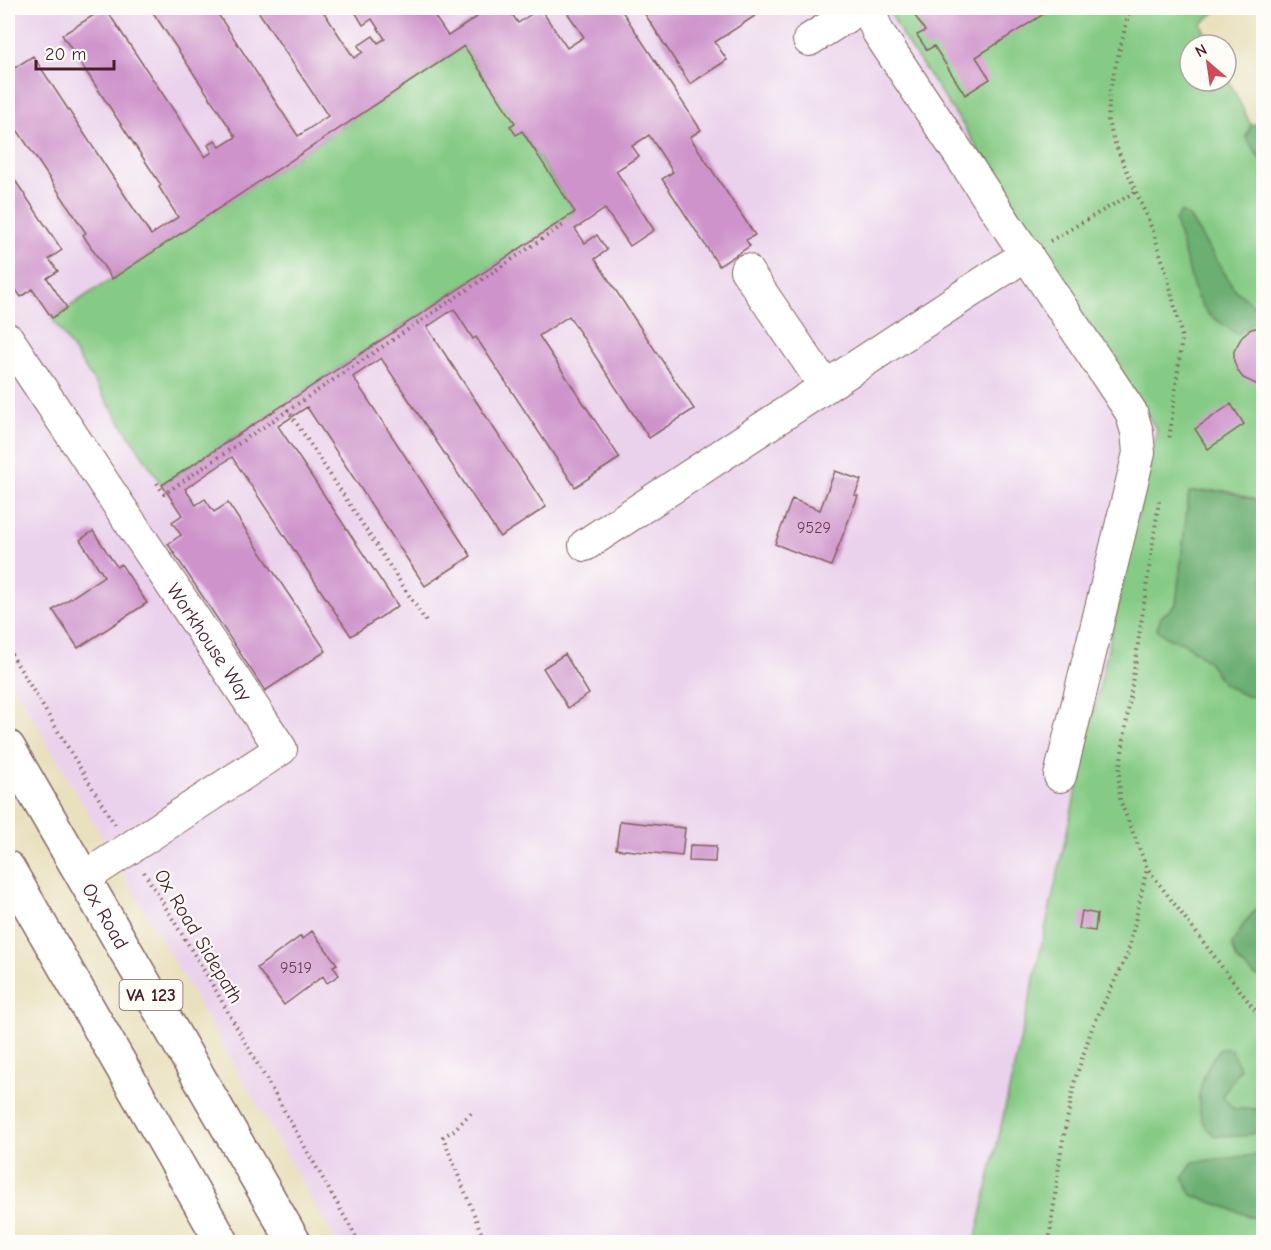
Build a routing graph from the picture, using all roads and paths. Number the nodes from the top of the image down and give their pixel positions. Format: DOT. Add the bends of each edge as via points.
graph roads {
  1 [pos="860,8"];
  2 [pos="868,8"];
  3 [pos="1130,8"];
  4 [pos="809,40"];
  5 [pos="1135,192"];
  6 [pos="563,225"];
  7 [pos="1027,254"];
  8 [pos="746,270"];
  9 [pos="8,339"];
  10 [pos="825,386"];
  11 [pos="284,404"];
  12 [pos="288,410"];
  13 [pos="1168,442"];
  14 [pos="157,483"];
  15 [pos="1160,496"];
  16 [pos="585,545"];
  17 [pos="427,623"];
  18 [pos="8,649"];
  19 [pos="8,747"];
  20 [pos="1060,776"];
  21 [pos="130,849"];
  22 [pos="8,868"];
  23 [pos="1147,868"];
  24 [pos="84,878"];
  25 [pos="1263,1022"];
  26 [pos="471,1113"];
  27 [pos="222,1242"];
  28 [pos="294,1242"];
  29 [pos="359,1242"];
  30 [pos="485,1242"];
  31 [pos="1049,1242"];
  1 -- 4 [label="street"];
  2 -- 7 [label="street" via="878,32"];
  3 -- 5 [label="path" via="1110,89 1108,121"];
  5 -- 7 [label="path"];
  5 -- 13 [label="path" via="1167,275 1182,337"];
  6 -- 12 [label="path"];
  7 -- 10 [label="street"];
  7 -- 20 [label="street" via="1131,412 1139,453"];
  8 -- 10 [label="street"];
  9 -- 21 [label="street, Workhouse Way" via="281,749"];
  10 -- 16 [label="street"];
  11 -- 12 [label="path"];
  12 -- 14 [label="path" via="164,494"];
  12 -- 17 [label="path"];
  15 -- 23 [label="path" via="1119,772 1120,800"];
  18 -- 21 [label="path, Ox Road Sidepath"];
  19 -- 24 [label="highway, Ox Road / VA 123"];
  21 -- 24 [label="street, Workhouse Way"];
  21 -- 29 [label="path, Ox Road Sidepath"];
  22 -- 27 [label="highway, VA 123"];
  23 -- 25 [label="path"];
  23 -- 31 [label="path" via="1128,953 1092,1028 1075,1080"];
  24 -- 28 [label="highway, Ox Road / VA 123"];
  26 -- 30 [label="path" via="443,1137"];
}
